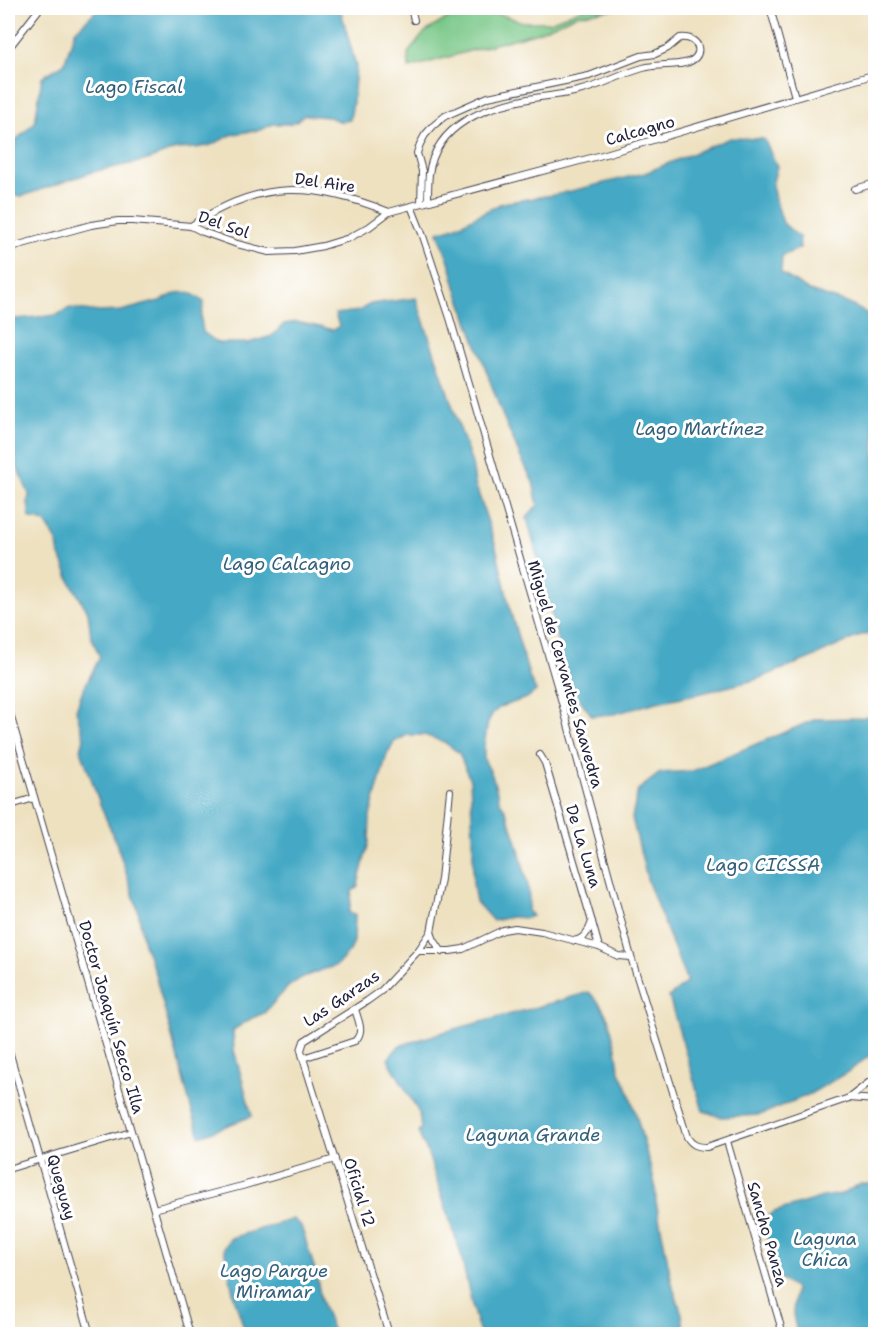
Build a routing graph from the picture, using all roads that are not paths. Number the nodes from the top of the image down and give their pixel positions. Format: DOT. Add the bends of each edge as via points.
graph roads {
  1 [pos="40,8"];
  2 [pos="411,8"];
  3 [pos="770,8"];
  4 [pos="414,20"];
  5 [pos="8,49"];
  6 [pos="876,74"];
  7 [pos="589,76"];
  8 [pos="592,87"];
  9 [pos="488,97"];
  10 [pos="795,98"];
  11 [pos="492,108"];
  12 [pos="876,183"];
  13 [pos="855,189"];
  14 [pos="425,202"];
  15 [pos="411,206"];
  16 [pos="389,212"];
  17 [pos="191,226"];
  18 [pos="8,248"];
  19 [pos="8,707"];
  20 [pos="540,755"];
  21 [pos="450,791"];
  22 [pos="34,798"];
  23 [pos="8,806"];
  24 [pos="592,922"];
  25 [pos="431,932"];
  26 [pos="574,942"];
  27 [pos="599,947"];
  28 [pos="418,951"];
  29 [pos="442,952"];
  30 [pos="631,957"];
  31 [pos="355,1009"];
  32 [pos="8,1047"];
  33 [pos="303,1058"];
  34 [pos="876,1077"];
  35 [pos="849,1098"];
  36 [pos="876,1100"];
  37 [pos="131,1132"];
  38 [pos="727,1141"];
  39 [pos="40,1159"];
  40 [pos="335,1159"];
  41 [pos="8,1169"];
  42 [pos="154,1209"];
  43 [pos="90,1335"];
  44 [pos="190,1335"];
  45 [pos="389,1335"];
  46 [pos="783,1335"];
  1 -- 5 [label="street"];
  2 -- 4 [label="street"];
  3 -- 10 [label="street"];
  6 -- 10 [label="street, Calcagno"];
  7 -- 8 [label="street"];
  7 -- 8 [label="street" via="662,51 680,38 692,39 698,47 698,54 686,63 643,68"];
  7 -- 9 [label="street"];
  8 -- 11 [label="street"];
  9 -- 11 [label="street"];
  9 -- 14 [label="street" via="445,116 425,135 417,153"];
  10 -- 14 [label="street, Calcagno"];
  11 -- 14 [label="street" via="454,127 444,139 429,172"];
  12 -- 13 [label="street"];
  14 -- 15 [label="street, Calcagno"];
  15 -- 16 [label="street, Calcagno"];
  15 -- 30 [label="street, Miguel de Cervantes Saavedra" via="450,318"];
  16 -- 17 [label="street, Del Aire" via="336,194 276,190 232,202"];
  16 -- 17 [label="street, Del Sol" via="349,238 296,251 269,252"];
  17 -- 18 [label="street, Del Sol" via="105,223"];
  19 -- 22 [label="street, Doctor Joaquín Secco Illa"];
  20 -- 24 [label="street, De La Luna"];
  21 -- 25 [label="street"];
  22 -- 23 [label="street"];
  22 -- 37 [label="street, Doctor Joaquín Secco Illa"];
  24 -- 26 [label="street" via="584,936"];
  24 -- 27 [label="street, De La Luna"];
  25 -- 28 [label="street, Las Garzas"];
  25 -- 29 [label="street"];
  26 -- 27 [label="street"];
  26 -- 29 [label="street" via="515,928 463,949"];
  27 -- 30 [label="street"];
  28 -- 29 [label="street"];
  28 -- 31 [label="street, Las Garzas" via="381,991"];
  30 -- 38 [label="street, Miguel de Cervantes Saavedra" via="687,1137 697,1147"];
  31 -- 33 [label="street, Las Garzas" via="304,1041"];
  31 -- 33 [label="street" via="361,1029 355,1041"];
  32 -- 39 [label="street, Queguay"];
  33 -- 40 [label="street, Oficial 12"];
  34 -- 35 [label="street"];
  35 -- 36 [label="street"];
  35 -- 38 [label="street"];
  37 -- 39 [label="street"];
  37 -- 42 [label="street, Doctor Joaquín Secco Illa"];
  38 -- 46 [label="street, Sancho Panza"];
  39 -- 41 [label="street"];
  39 -- 43 [label="street, Queguay"];
  40 -- 42 [label="street"];
  40 -- 45 [label="street, Oficial 12"];
  42 -- 44 [label="street, Doctor Joaquín Secco Illa"];
}
